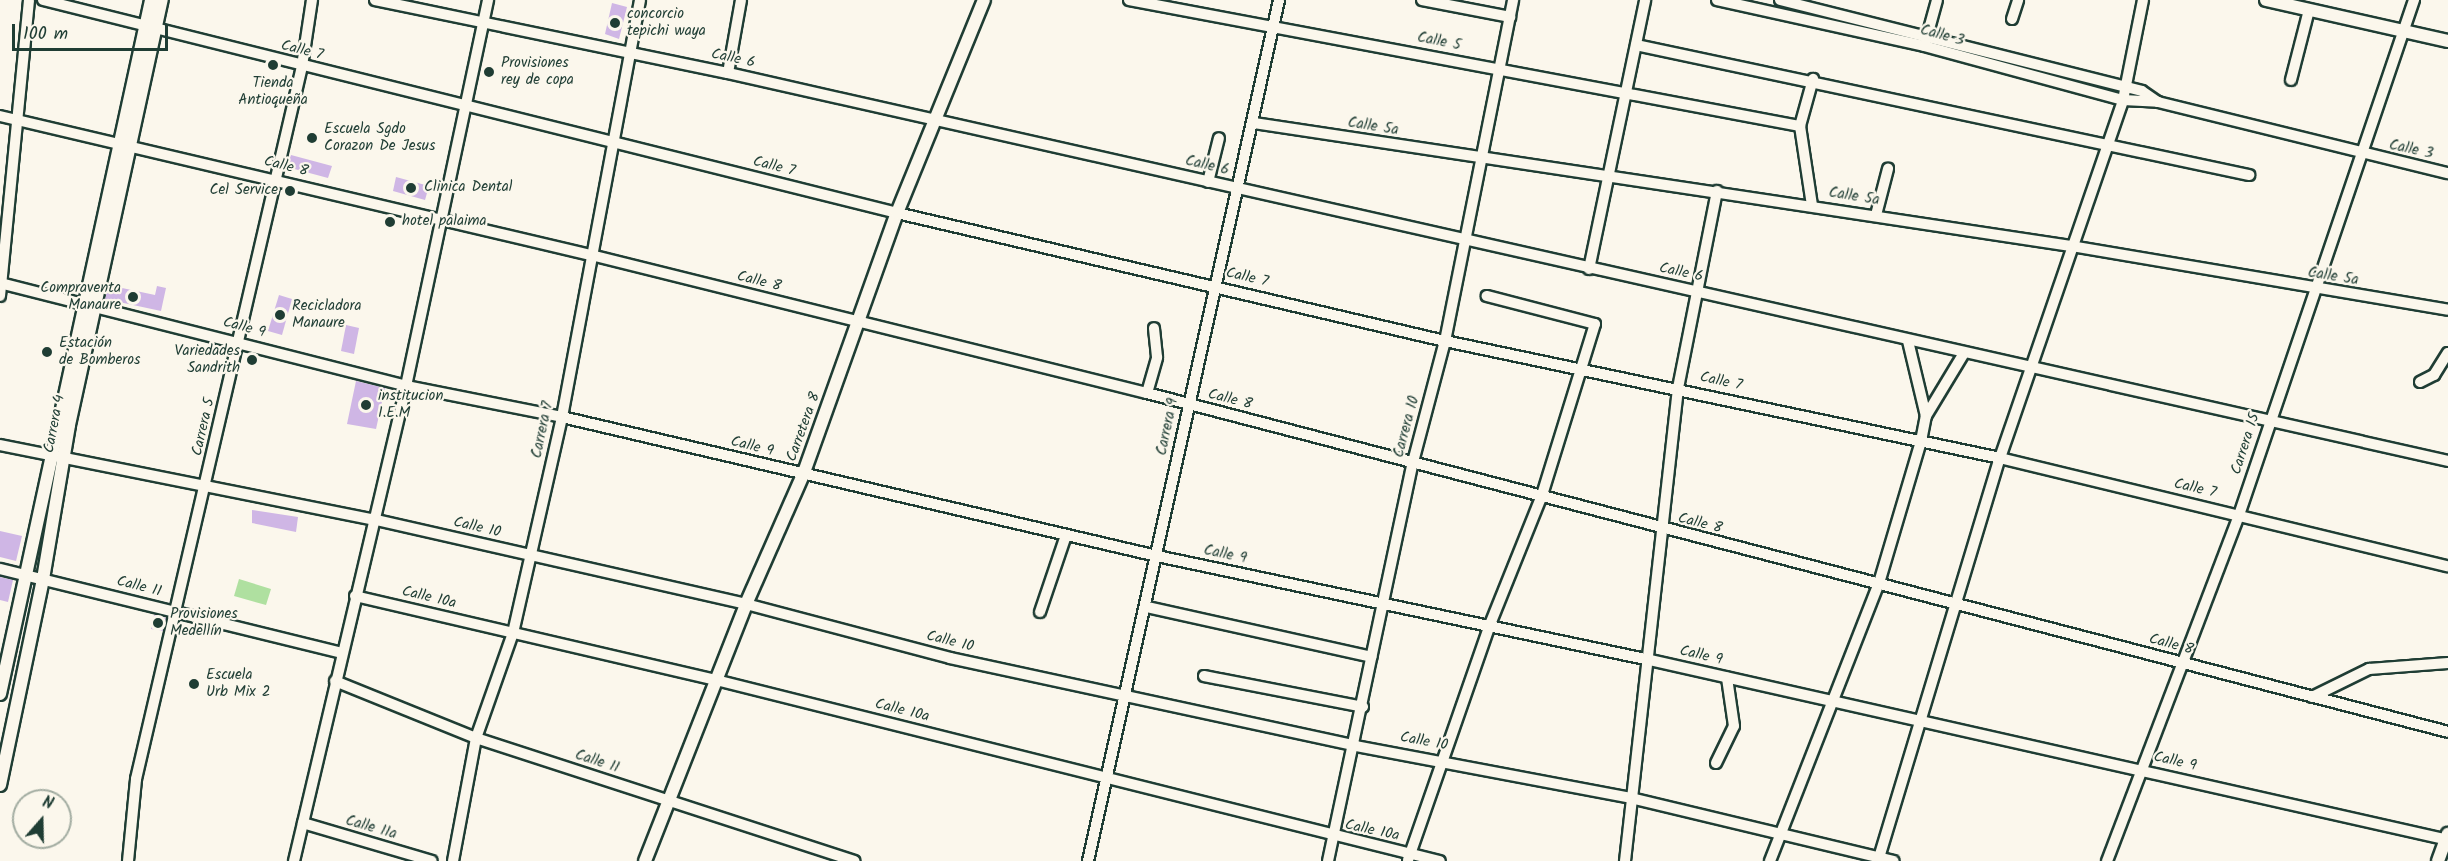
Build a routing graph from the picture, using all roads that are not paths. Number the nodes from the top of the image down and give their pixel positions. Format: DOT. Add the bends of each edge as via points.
graph roads {
  1 [pos="28,0"];
  2 [pos="43,0"];
  3 [pos="151,0"];
  4 [pos="162,0"];
  5 [pos="312,0"];
  6 [pos="375,0"];
  7 [pos="488,0"];
  8 [pos="640,0"];
  9 [pos="741,0"];
  10 [pos="984,0"];
  11 [pos="1129,0"];
  12 [pos="1279,0"];
  13 [pos="1422,0"];
  14 [pos="1513,0"];
  15 [pos="1645,0"];
  16 [pos="1717,0"];
  17 [pos="1937,0"];
  18 [pos="2018,0"];
  19 [pos="2144,0"];
  20 [pos="2266,0"];
  21 [pos="2414,0"];
  22 [pos="1783,3"];
  23 [pos="1801,7"];
  24 [pos="2309,10"];
  25 [pos="1510,17"];
  26 [pos="2012,19"];
  27 [pos="483,23"];
  28 [pos="1274,26"];
  29 [pos="151,29"];
  30 [pos="2405,33"];
  31 [pos="1926,40"];
  32 [pos="2448,41"];
  33 [pos="1636,45"];
  34 [pos="630,54"];
  35 [pos="302,66"];
  36 [pos="1500,69"];
  37 [pos="728,73"];
  38 [pos="1813,79"];
  39 [pos="2291,80"];
  40 [pos="2126,87"];
  41 [pos="1625,92"];
  42 [pos="2123,100"];
  43 [pos="2158,102"];
  44 [pos="467,108"];
  45 [pos="0,116"];
  46 [pos="17,119"];
  47 [pos="934,120"];
  48 [pos="1254,123"];
  49 [pos="1800,126"];
  50 [pos="1219,138"];
  51 [pos="611,142"];
  52 [pos="116,144"];
  53 [pos="2105,146"];
  54 [pos="129,147"];
  55 [pos="2365,155"];
  56 [pos="1481,160"];
  57 [pos="1888,169"];
  58 [pos="2448,173"];
  59 [pos="2249,175"];
  60 [pos="1609,177"];
  61 [pos="272,179"];
  62 [pos="1208,182"];
  63 [pos="1238,188"];
  64 [pos="1717,191"];
  65 [pos="1812,205"];
  66 [pos="897,213"];
  67 [pos="1876,215"];
  68 [pos="441,221"];
  69 [pos="1465,243"];
  70 [pos="2071,246"];
  71 [pos="591,255"];
  72 [pos="1589,269"];
  73 [pos="1,283"];
  74 [pos="1214,286"];
  75 [pos="2312,290"];
  76 [pos="1696,291"];
  77 [pos="0,296"];
  78 [pos="1487,296"];
  79 [pos="89,303"];
  80 [pos="2448,310"];
  81 [pos="858,323"];
  82 [pos="1154,328"];
  83 [pos="1445,341"];
  84 [pos="1908,341"];
  85 [pos="239,342"];
  86 [pos="1964,352"];
  87 [pos="2448,353"];
  88 [pos="1584,368"];
  89 [pos="2031,368"];
  90 [pos="2420,382"];
  91 [pos="406,386"];
  92 [pos="1678,388"];
  93 [pos="1147,393"];
  94 [pos="1188,405"];
  95 [pos="1926,416"];
  96 [pos="562,417"];
  97 [pos="2269,422"];
  98 [pos="1922,441"];
  99 [pos="0,445"];
  100 [pos="49,455"];
  101 [pos="2000,458"];
  102 [pos="63,459"];
  103 [pos="1413,462"];
  104 [pos="2448,462"];
  105 [pos="803,475"];
  106 [pos="205,489"];
  107 [pos="1542,495"];
  108 [pos="2239,515"];
  109 [pos="372,519"];
  110 [pos="1665,531"];
  111 [pos="1066,535"];
  112 [pos="531,555"];
  113 [pos="1157,556"];
  114 [pos="2448,567"];
  115 [pos="0,570"];
  116 [pos="26,574"];
  117 [pos="43,579"];
  118 [pos="1879,583"];
  119 [pos="355,596"];
  120 [pos="1955,601"];
  121 [pos="746,604"];
  122 [pos="1381,605"];
  123 [pos="1147,608"];
  124 [pos="177,612"];
  125 [pos="1040,612"];
  126 [pos="1489,627"];
  127 [pos="513,633"];
  128 [pos="341,653"];
  129 [pos="1372,657"];
  130 [pos="1650,660"];
  131 [pos="2448,663"];
  132 [pos="2182,664"];
  133 [pos="1204,676"];
  134 [pos="1727,678"];
  135 [pos="716,680"];
  136 [pos="335,681"];
  137 [pos="0,694"];
  138 [pos="1125,696"];
  139 [pos="2312,697"];
  140 [pos="1830,701"];
  141 [pos="1363,707"];
  142 [pos="1919,722"];
  143 [pos="2448,732"];
  144 [pos="476,738"];
  145 [pos="1356,746"];
  146 [pos="1441,759"];
  147 [pos="1716,763"];
  148 [pos="2139,769"];
  149 [pos="1105,778"];
  150 [pos="0,785"];
  151 [pos="1631,798"];
  152 [pos="668,801"];
  153 [pos="303,823"];
  154 [pos="1780,834"];
  155 [pos="1334,838"];
  156 [pos="2447,838"];
  157 [pos="1409,858"];
  158 [pos="1879,859"];
  159 [pos="128,861"];
  160 [pos="294,861"];
  161 [pos="432,861"];
  162 [pos="453,861"];
  163 [pos="645,861"];
  164 [pos="854,861"];
  165 [pos="1088,861"];
  166 [pos="1328,861"];
  167 [pos="1440,861"];
  168 [pos="1625,861"];
  169 [pos="1770,861"];
  170 [pos="1894,861"];
  171 [pos="2107,861"];
  172 [pos="2438,861"];
  1 -- 46 [label="street"];
  2 -- 29 [label="street, Calle 7"];
  3 -- 29 [label="street, Carrera 4"];
  4 -- 29 [label="street, Carrera 4"];
  5 -- 35 [label="street, Carrera 5"];
  6 -- 27 [label="street, Calle 6"];
  7 -- 27 [label="street"];
  8 -- 34 [label="street, Carrera 7"];
  9 -- 37 [label="street"];
  10 -- 47 [label="street, Carretera 8"];
  11 -- 28 [label="street, Calle 5"];
  12 -- 28 [label="street, Carrera 9"];
  13 -- 25 [label="street"];
  14 -- 25 [label="street, Carrera 10"];
  15 -- 33 [label="street"];
  16 -- 22 [label="street, Calle 3"];
  17 -- 31 [label="street"];
  18 -- 26 [label="street"];
  19 -- 40 [label="street"];
  20 -- 24 [label="street"];
  21 -- 30 [label="street, Carrera 15"];
  22 -- 23 [label="street, Calle 3"];
  23 -- 31 [label="street, Calle 3"];
  24 -- 30 [label="street"];
  24 -- 39 [label="street"];
  25 -- 36 [label="street, Carrera 10"];
  27 -- 34 [label="street, Calle 6"];
  27 -- 44 [label="street"];
  28 -- 36 [label="street, Calle 5"];
  28 -- 48 [label="street, Carrera 9"];
  29 -- 35 [label="street, Calle 7"];
  29 -- 52 [label="street, Carrera 4"];
  29 -- 54 [label="street, Carrera 4"];
  30 -- 32 [label="street"];
  30 -- 55 [label="street, Carrera 15"];
  31 -- 40 [label="street, Calle 3"];
  31 -- 42 [label="street, Calle 3"];
  33 -- 38 [label="street"];
  33 -- 41 [label="street"];
  34 -- 37 [label="street, Calle 6"];
  34 -- 51 [label="street, Carrera 7"];
  35 -- 44 [label="street, Calle 7"];
  35 -- 61 [label="street, Carrera 5"];
  36 -- 41 [label="street, Calle 5"];
  36 -- 56 [label="street, Carrera 10"];
  37 -- 47 [label="street, Calle 6"];
  38 -- 49 [label="street"];
  38 -- 53 [label="street" via="1934,111"];
  40 -- 42 [label="street"];
  40 -- 43 [label="street, Calle 3"];
  41 -- 49 [label="street, Calle 5"];
  41 -- 60 [label="street"];
  42 -- 43 [label="street, Calle 3"];
  42 -- 53 [label="street"];
  43 -- 55 [label="street, Calle 3"];
  44 -- 51 [label="street, Calle 7"];
  44 -- 68 [label="street"];
  45 -- 46 [label="street, Calle 8"];
  46 -- 52 [label="street, Calle 8"];
  46 -- 73 [label="street"];
  47 -- 62 [label="street, Calle 6"];
  47 -- 66 [label="street, Carretera 8"];
  48 -- 56 [label="street, Calle 5a"];
  48 -- 63 [label="street, Carrera 9"];
  49 -- 65 [label="street"];
  50 -- 62 [label="street"];
  51 -- 66 [label="street, Calle 7"];
  51 -- 71 [label="street, Carrera 7"];
  52 -- 54 [label="street, Calle 8"];
  52 -- 79 [label="street, Carrera 4"];
  53 -- 59 [label="street"];
  53 -- 70 [label="street"];
  54 -- 61 [label="street, Calle 8"];
  54 -- 79 [label="street, Carrera 4"];
  55 -- 58 [label="street, Calle 3"];
  55 -- 75 [label="street, Carrera 15"];
  56 -- 60 [label="street, Calle 5a"];
  56 -- 69 [label="street, Carrera 10"];
  57 -- 67 [label="street"];
  60 -- 64 [label="street, Calle 5a"];
  60 -- 72 [label="street"];
  61 -- 68 [label="street, Calle 8"];
  61 -- 85 [label="street, Carrera 5"];
  62 -- 63 [label="street, Calle 6"];
  63 -- 69 [label="street, Calle 6"];
  63 -- 74 [label="street, Carrera 9"];
  64 -- 65 [label="street, Calle 5a"];
  64 -- 76 [label="street"];
  65 -- 67 [label="street, Calle 5a"];
  66 -- 74 [label="street, Calle 7"];
  66 -- 81 [label="street, Carretera 8"];
  67 -- 70 [label="street, Calle 5a"];
  68 -- 71 [label="street, Calle 8"];
  68 -- 91 [label="street"];
  69 -- 72 [label="street, Calle 6"];
  69 -- 83 [label="street, Carrera 10"];
  70 -- 75 [label="street, Calle 5a"];
  70 -- 89 [label="street"];
  71 -- 81 [label="street, Calle 8"];
  71 -- 96 [label="street, Carrera 7"];
  72 -- 76 [label="street, Calle 6"];
  73 -- 77 [label="street"];
  73 -- 79 [label="street, Calle 9"];
  74 -- 83 [label="street, Calle 7"];
  74 -- 94 [label="street, Carrera 9"];
  75 -- 80 [label="street, Calle 5a"];
  75 -- 97 [label="street, Carrera 15"];
  76 -- 84 [label="street, Calle 6"];
  76 -- 92 [label="street"];
  78 -- 88 [label="street" via="1594,322"];
  79 -- 85 [label="street, Calle 9"];
  79 -- 100 [label="street, Carrera 4"];
  79 -- 102 [label="street, Carrera 4"];
  81 -- 93 [label="street, Calle 8"];
  81 -- 105 [label="street, Carretera 8"];
  82 -- 93 [label="street" via="1157,357"];
  83 -- 88 [label="street, Calle 7"];
  83 -- 103 [label="street, Carrera 10"];
  84 -- 86 [label="street, Calle 6"];
  84 -- 95 [label="street"];
  85 -- 91 [label="street, Calle 9"];
  85 -- 106 [label="street, Carrera 5"];
  86 -- 89 [label="street, Calle 6"];
  86 -- 95 [label="street"];
  87 -- 90 [label="street" via="2434,375"];
  88 -- 92 [label="street, Calle 7"];
  88 -- 107 [label="street"];
  89 -- 97 [label="street, Calle 6"];
  89 -- 101 [label="street"];
  91 -- 96 [label="street, Calle 9"];
  91 -- 109 [label="street"];
  92 -- 98 [label="street, Calle 7"];
  92 -- 110 [label="street"];
  93 -- 94 [label="street, Calle 8"];
  94 -- 103 [label="street, Calle 8"];
  94 -- 113 [label="street, Carrera 9"];
  95 -- 98 [label="street"];
  96 -- 105 [label="street, Calle 9"];
  96 -- 112 [label="street, Carrera 7"];
  97 -- 104 [label="street, Calle 6"];
  97 -- 108 [label="street, Carrera 15"];
  98 -- 101 [label="street, Calle 7"];
  98 -- 118 [label="street"];
  99 -- 100 [label="street, Calle 10"];
  100 -- 102 [label="street, Calle 10"];
  100 -- 116 [label="street, Carrera 4"];
  101 -- 108 [label="street, Calle 7"];
  101 -- 120 [label="street"];
  102 -- 106 [label="street, Calle 10"];
  102 -- 117 [label="street, Carrera 4"];
  103 -- 107 [label="street, Calle 8"];
  103 -- 122 [label="street, Carrera 10"];
  105 -- 111 [label="street, Calle 9"];
  105 -- 121 [label="street, Carretera 8"];
  106 -- 109 [label="street, Calle 10"];
  106 -- 124 [label="street, Carrera 5"];
  107 -- 110 [label="street, Calle 8"];
  107 -- 126 [label="street"];
  108 -- 114 [label="street, Calle 7"];
  108 -- 132 [label="street, Carrera 15"];
  109 -- 112 [label="street, Calle 10"];
  109 -- 119 [label="street"];
  110 -- 118 [label="street, Calle 8"];
  110 -- 130 [label="street"];
  111 -- 113 [label="street, Calle 9"];
  111 -- 125 [label="street"];
  112 -- 121 [label="street, Calle 10"];
  112 -- 127 [label="street, Carrera 7"];
  113 -- 122 [label="street, Calle 9"];
  113 -- 123 [label="street, Carrera 9"];
  115 -- 116 [label="street, Calle 11"];
  116 -- 117 [label="street, Calle 11"];
  116 -- 137 [label="street, Carrera 4"];
  117 -- 124 [label="street, Calle 11"];
  117 -- 150 [label="street, Carrera 4"];
  118 -- 120 [label="street, Calle 8"];
  118 -- 140 [label="street"];
  119 -- 127 [label="street, Calle 10a"];
  119 -- 128 [label="street"];
  120 -- 132 [label="street, Calle 8"];
  120 -- 142 [label="street"];
  121 -- 135 [label="street, Carretera 8"];
  121 -- 138 [label="street, Calle 10" via="950,658"];
  122 -- 126 [label="street, Calle 9"];
  122 -- 129 [label="street, Carrera 10"];
  123 -- 129 [label="street"];
  123 -- 138 [label="street, Carrera 9"];
  124 -- 128 [label="street, Calle 11"];
  124 -- 159 [label="street, Carrera 5" via="136,779"];
  126 -- 130 [label="street, Calle 9"];
  126 -- 146 [label="street"];
  127 -- 135 [label="street, Calle 10a"];
  127 -- 144 [label="street, Carrera 7"];
  128 -- 136 [label="street"];
  129 -- 141 [label="street, Carrera 10"];
  130 -- 134 [label="street, Calle 9"];
  130 -- 151 [label="street"];
  131 -- 139 [label="street" via="2369,669"];
  132 -- 139 [label="street, Calle 8"];
  132 -- 148 [label="street, Carrera 15"];
  133 -- 141 [label="street"];
  134 -- 140 [label="street, Calle 9"];
  134 -- 147 [label="street" via="1734,726"];
  135 -- 149 [label="street, Calle 10a"];
  135 -- 152 [label="street, Carretera 8"];
  136 -- 144 [label="street, Calle 11"];
  136 -- 153 [label="street"];
  138 -- 145 [label="street, Calle 10"];
  138 -- 149 [label="street, Carrera 9"];
  139 -- 143 [label="street, Calle 8"];
  140 -- 142 [label="street, Calle 9"];
  140 -- 154 [label="street"];
  141 -- 145 [label="street, Carrera 10"];
  142 -- 148 [label="street, Calle 9"];
  142 -- 158 [label="street"];
  144 -- 152 [label="street, Calle 11"];
  144 -- 162 [label="street, Carrera 7"];
  145 -- 146 [label="street, Calle 10"];
  145 -- 155 [label="street, Carrera 10"];
  146 -- 151 [label="street, Calle 10"];
  146 -- 157 [label="street"];
  148 -- 156 [label="street, Calle 9"];
  148 -- 171 [label="street, Carrera 15"];
  149 -- 155 [label="street, Calle 10a"];
  149 -- 165 [label="street, Carrera 9"];
  151 -- 154 [label="street, Calle 10"];
  151 -- 168 [label="street"];
  152 -- 163 [label="street, Carretera 8"];
  152 -- 164 [label="street, Calle 11"];
  153 -- 160 [label="street"];
  153 -- 161 [label="street, Calle 11a"];
  154 -- 158 [label="street, Calle 10"];
  154 -- 169 [label="street"];
  155 -- 157 [label="street, Calle 10a"];
  155 -- 166 [label="street, Carrera 10"];
  156 -- 172 [label="street"];
  157 -- 167 [label="street, Calle 10a"];
  158 -- 170 [label="street, Calle 10"];
}
